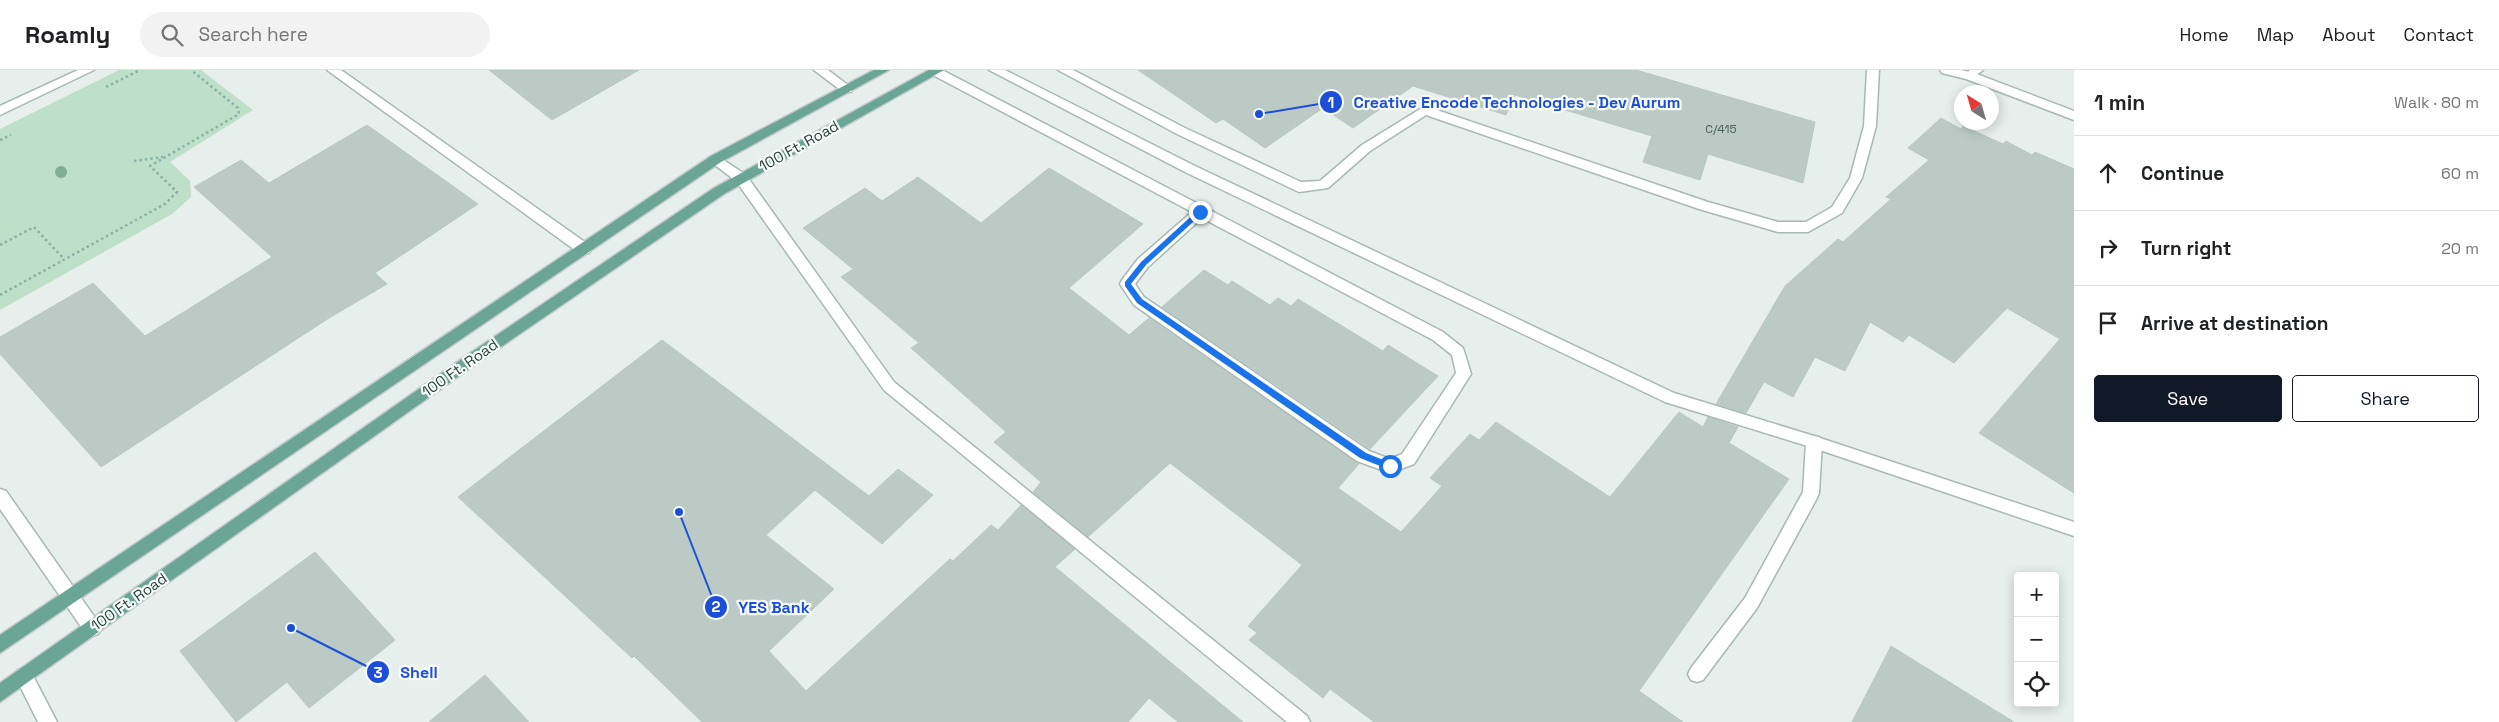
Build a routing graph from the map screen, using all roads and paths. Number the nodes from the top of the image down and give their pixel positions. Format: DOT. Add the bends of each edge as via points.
graph roads {
  1 [pos="88,70"];
  2 [pos="191,70"];
  3 [pos="333,70"];
  4 [pos="820,70"];
  5 [pos="882,70"];
  6 [pos="995,70"];
  7 [pos="1064,70"];
  8 [pos="1873,70"];
  9 [pos="1946,70"];
  10 [pos="936,71"];
  11 [pos="1974,73"];
  12 [pos="847,89"];
  13 [pos="0,111"];
  14 [pos="2074,116"];
  15 [pos="166,156"];
  16 [pos="716,159"];
  17 [pos="134,161"];
  18 [pos="741,178"];
  19 [pos="1200,212"];
  20 [pos="0,245"];
  21 [pos="584,248"];
  22 [pos="64,258"];
  23 [pos="0,295"];
  24 [pos="1814,442"];
  25 [pos="0,496"];
  26 [pos="2074,529"];
  27 [pos="70,597"];
  28 [pos="92,628"];
  29 [pos="0,645"];
  30 [pos="1697,674"];
  31 [pos="24,676"];
  32 [pos="0,693"];
  33 [pos="48,722"];
  34 [pos="1301,722"];
  1 -- 13 [label="street"];
  2 -- 15 [label="path" via="238,108 239,114"];
  3 -- 21 [label="street"];
  4 -- 12 [label="street"];
  5 -- 12 [label="main road, 100 Ft. Road"];
  6 -- 24 [label="street" via="1190,169 1670,398"];
  7 -- 8 [label="street" via="1299,187 1323,185 1366,148 1425,110 1704,206 1778,227 1808,227 1836,210 1856,178 1870,126"];
  9 -- 11 [label="street"];
  10 -- 18 [label="main road, 100 Ft. Road"];
  10 -- 19 [label="street"];
  11 -- 14 [label="street"];
  12 -- 16 [label="main road, 100 Ft. Road"];
  15 -- 17 [label="path"];
  15 -- 22 [label="path" via="150,166 177,192 165,204"];
  16 -- 18 [label="street"];
  16 -- 21 [label="main road, 100 Ft. Road"];
  18 -- 28 [label="main road, 100 Ft. Road" via="468,362"];
  18 -- 34 [label="street" via="889,386"];
  19 -- 19 [label="street" via="1438,336 1458,352 1464,374 1408,459 1390,466 1363,456 1139,301 1127,284 1143,264"];
  20 -- 22 [label="path" via="34,227"];
  21 -- 27 [label="main road, 100 Ft. Road"];
  22 -- 23 [label="path"];
  24 -- 26 [label="street"];
  24 -- 30 [label="street" via="1811,493 1751,603"];
  25 -- 27 [label="street"];
  27 -- 28 [label="street"];
  27 -- 29 [label="main road, 100 Ft. Road"];
  28 -- 31 [label="main road, 100 Ft. Road"];
  31 -- 32 [label="main road, 100 Ft. Road"];
  31 -- 33 [label="street"];
}
